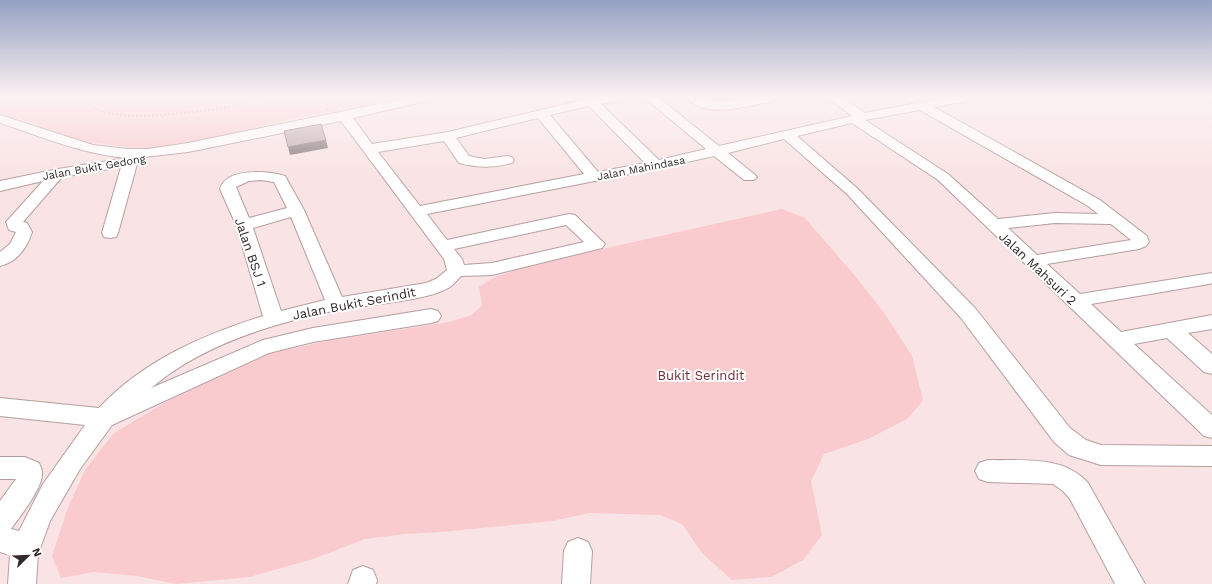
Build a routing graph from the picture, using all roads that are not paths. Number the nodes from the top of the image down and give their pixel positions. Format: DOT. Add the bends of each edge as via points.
graph roads {
  1 [pos="11,125"];
  2 [pos="294,125"];
  3 [pos="351,125"];
  4 [pos="491,125"];
  5 [pos="551,125"];
  6 [pos="616,125"];
  7 [pos="685,125"];
  8 [pos="830,125"];
  9 [pos="869,125"];
  10 [pos="956,125"];
  11 [pos="448,136"];
  12 [pos="788,136"];
  13 [pos="44,147"];
  14 [pos="189,149"];
  15 [pos="370,149"];
  16 [pos="718,152"];
  17 [pos="61,155"];
  18 [pos="507,160"];
  19 [pos="130,162"];
  20 [pos="656,165"];
  21 [pos="594,177"];
  22 [pos="749,177"];
  23 [pos="0,186"];
  24 [pos="296,210"];
  25 [pos="418,211"];
  26 [pos="1116,219"];
  27 [pos="244,225"];
  28 [pos="993,225"];
  29 [pos="110,233"];
  30 [pos="443,246"];
  31 [pos="0,261"];
  32 [pos="1032,261"];
  33 [pos="456,271"];
  34 [pos="1210,278"];
  35 [pos="1074,302"];
  36 [pos="336,304"];
  37 [pos="431,316"];
  38 [pos="274,320"];
  39 [pos="1212,322"];
  40 [pos="1170,329"];
  41 [pos="1117,340"];
  42 [pos="1212,366"];
  43 [pos="0,407"];
  44 [pos="105,418"];
  45 [pos="1212,429"];
  46 [pos="1212,456"];
  47 [pos="0,468"];
  48 [pos="988,471"];
  49 [pos="0,523"];
  50 [pos="0,539"];
  51 [pos="26,546"];
  52 [pos="578,551"];
  53 [pos="22,584"];
  54 [pos="576,584"];
  55 [pos="1131,584"];
  1 -- 17 [label="street"];
  2 -- 14 [label="street"];
  3 -- 15 [label="street"];
  4 -- 11 [label="street"];
  5 -- 21 [label="street"];
  6 -- 20 [label="street"];
  7 -- 16 [label="street"];
  8 -- 12 [label="street, Jalan Mahindasa"];
  9 -- 28 [label="street, Jalan Mahsuri 2" via="943,177"];
  10 -- 26 [label="street" via="1070,189"];
  11 -- 15 [label="street"];
  11 -- 18 [label="street" via="464,160 484,164"];
  12 -- 16 [label="street, Jalan Mahindasa"];
  12 -- 46 [label="street" via="852,191 968,313 1054,425 1070,442 1086,452 1102,455"];
  13 -- 17 [label="street"];
  14 -- 17 [label="street"];
  14 -- 19 [label="street, Jalan Bukit Gedong"];
  15 -- 25 [label="street"];
  16 -- 20 [label="street, Jalan Mahindasa"];
  16 -- 22 [label="street"];
  17 -- 19 [label="street, Jalan Bukit Gedong"];
  17 -- 23 [label="street, Jalan Bukit Gedong"];
  17 -- 31 [label="street" via="14,222 15,226 21,227 24,232 18,248"];
  19 -- 29 [label="street"];
  20 -- 21 [label="street, Jalan Mahindasa"];
  21 -- 25 [label="street, Jalan Mahindasa"];
  24 -- 27 [label="street"];
  24 -- 27 [label="street, Jalan BSJ 1" via="280,179 274,176 254,176 236,180 228,185 228,189"];
  24 -- 36 [label="street"];
  25 -- 30 [label="street"];
  26 -- 28 [label="street" via="1055,218"];
  26 -- 32 [label="street" via="1138,236 1140,242"];
  27 -- 38 [label="street, Jalan BSJ 1"];
  28 -- 32 [label="street, Jalan Mahsuri 2"];
  30 -- 33 [label="street" via="453,259"];
  30 -- 33 [label="street" via="569,219 596,244 492,270"];
  32 -- 35 [label="street, Jalan Mahsuri 2"];
  33 -- 36 [label="street, Jalan Bukit Serindit" via="443,283 418,291"];
  34 -- 35 [label="street"];
  35 -- 41 [label="street, Jalan Mahsuri 2"];
  36 -- 38 [label="street, Jalan Bukit Serindit"];
  37 -- 44 [label="street" via="313,335 263,347"];
  38 -- 44 [label="street, Jalan Bukit Serindit" via="178,358 128,394"];
  39 -- 40 [label="street"];
  40 -- 41 [label="street"];
  40 -- 42 [label="street"];
  41 -- 45 [label="street, Jalan Mahsuri 2"];
  43 -- 44 [label="street"];
  44 -- 51 [label="street, Jalan Bukit Serindit" via="82,445 61,476"];
  47 -- 49 [label="street" via="25,468 30,471 29,480"];
  48 -- 55 [label="street" via="1053,473 1072,482"];
  50 -- 51 [label="street"];
  51 -- 53 [label="street, Jalan Bukit Serindit"];
  52 -- 54 [label="street"];
}
